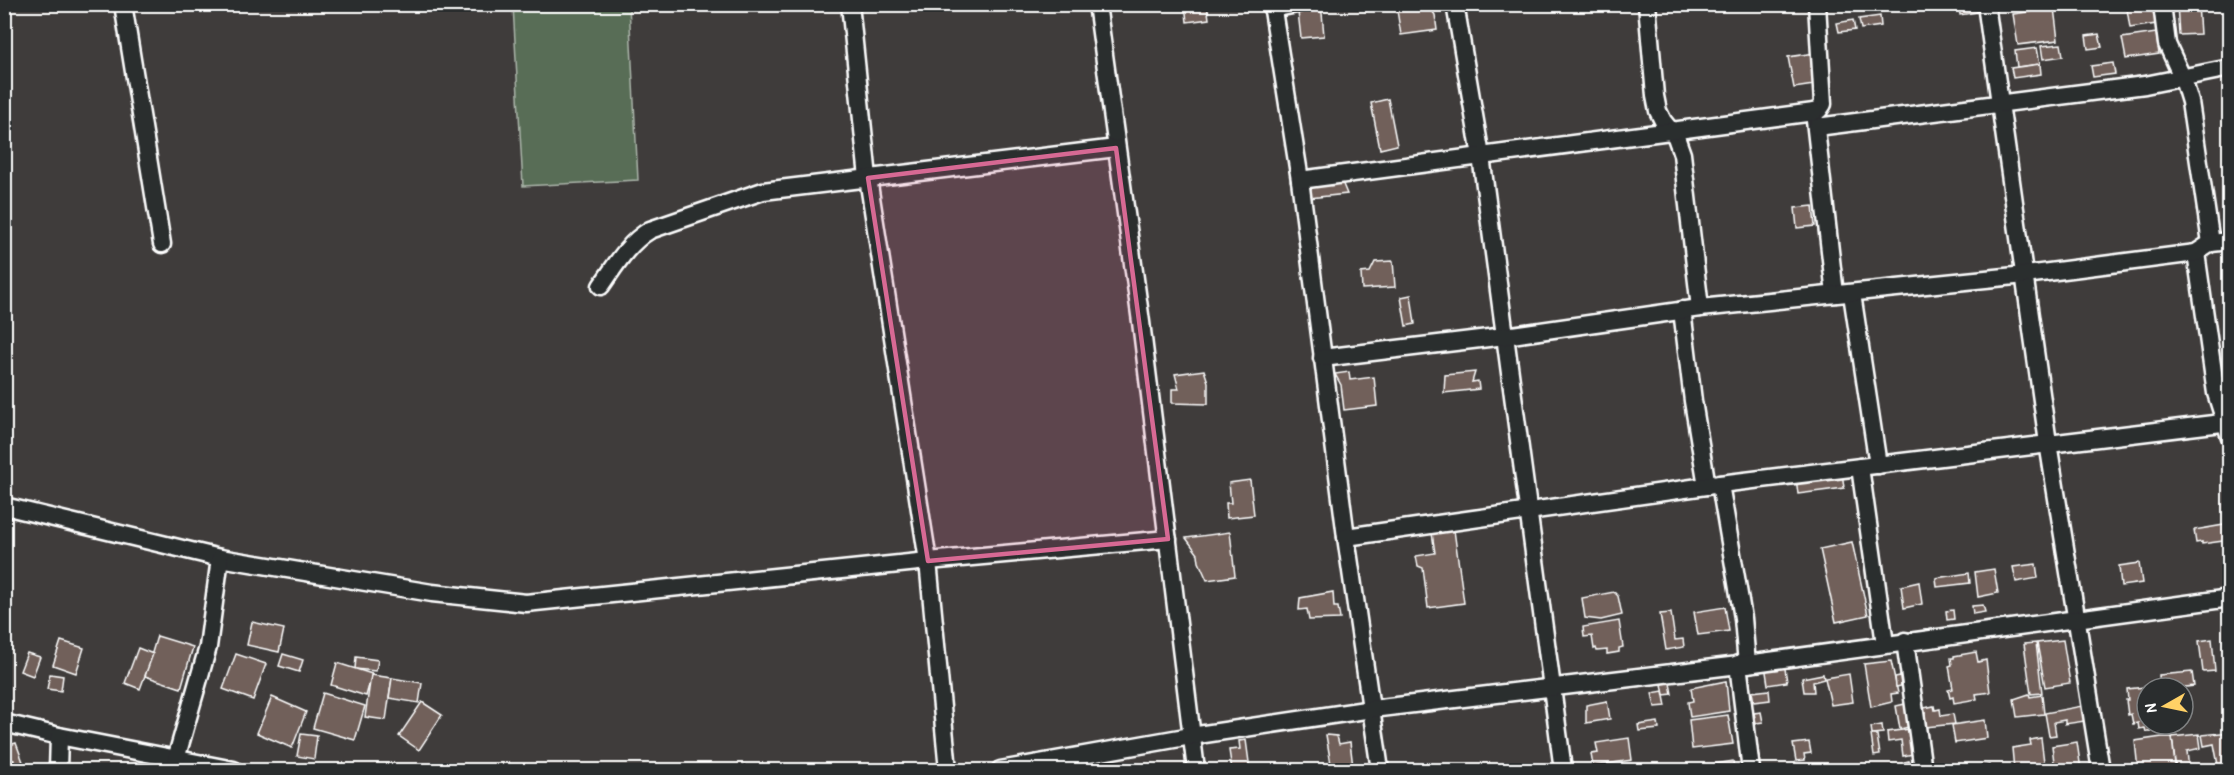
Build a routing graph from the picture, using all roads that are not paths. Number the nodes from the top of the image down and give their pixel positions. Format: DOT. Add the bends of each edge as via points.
graph roads {
  1 [pos="123,4"];
  2 [pos="850,4"];
  3 [pos="1097,4"];
  4 [pos="1297,4"];
  5 [pos="1455,4"];
  6 [pos="1647,4"];
  7 [pos="1817,4"];
  8 [pos="1986,4"];
  9 [pos="2162,4"];
  10 [pos="1272,7"];
  11 [pos="2229,68"];
  12 [pos="2183,79"];
  13 [pos="2000,105"];
  14 [pos="1816,119"];
  15 [pos="1669,130"];
  16 [pos="1116,148"];
  17 [pos="1481,156"];
  18 [pos="868,178"];
  19 [pos="1300,180"];
  20 [pos="2229,241"];
  21 [pos="2211,243"];
  22 [pos="162,244"];
  23 [pos="2196,253"];
  24 [pos="2025,275"];
  25 [pos="601,286"];
  26 [pos="1834,294"];
  27 [pos="1852,294"];
  28 [pos="1700,308"];
  29 [pos="1682,310"];
  30 [pos="1505,336"];
  31 [pos="1322,358"];
  32 [pos="2228,427"];
  33 [pos="2048,442"];
  34 [pos="1878,465"];
  35 [pos="1860,467"];
  36 [pos="1713,485"];
  37 [pos="4,506"];
  38 [pos="1529,511"];
  39 [pos="1346,537"];
  40 [pos="1168,539"];
  41 [pos="220,558"];
  42 [pos="928,561"];
  43 [pos="2229,598"];
  44 [pos="2077,618"];
  45 [pos="1905,641"];
  46 [pos="1885,644"];
  47 [pos="1742,664"];
  48 [pos="1552,686"];
  49 [pos="1372,710"];
  50 [pos="4,723"];
  51 [pos="59,736"];
  52 [pos="1191,736"];
  53 [pos="176,759"];
  54 [pos="1020,769"];
  55 [pos="227,770"];
  56 [pos="58,771"];
  57 [pos="948,771"];
  58 [pos="1000,771"];
  59 [pos="1196,771"];
  60 [pos="1380,771"];
  61 [pos="1563,771"];
  62 [pos="1751,771"];
  63 [pos="1923,771"];
  64 [pos="2101,771"];
  1 -- 22 [label="street"];
  2 -- 18 [label="street"];
  3 -- 16 [label="street"];
  4 -- 10 [label="street"];
  5 -- 17 [label="street"];
  6 -- 15 [label="street" via="1655,96"];
  7 -- 14 [label="street" via="1823,104"];
  8 -- 13 [label="street"];
  9 -- 12 [label="street" via="2167,44"];
  10 -- 19 [label="street"];
  11 -- 12 [label="street"];
  12 -- 13 [label="street"];
  12 -- 21 [label="street"];
  13 -- 14 [label="street"];
  13 -- 24 [label="street"];
  14 -- 15 [label="street"];
  14 -- 26 [label="street"];
  15 -- 17 [label="street"];
  15 -- 28 [label="street" via="1682,154"];
  16 -- 18 [label="street"];
  16 -- 40 [label="street"];
  17 -- 19 [label="street"];
  17 -- 30 [label="street"];
  18 -- 25 [label="street" via="763,191 650,230 622,255"];
  18 -- 42 [label="street"];
  19 -- 31 [label="street"];
  20 -- 21 [label="street"];
  21 -- 23 [label="street"];
  23 -- 24 [label="street"];
  23 -- 32 [label="street" via="2216,393"];
  24 -- 27 [label="street"];
  24 -- 33 [label="street"];
  26 -- 27 [label="street"];
  26 -- 28 [label="street"];
  27 -- 34 [label="street"];
  28 -- 29 [label="street"];
  29 -- 30 [label="street"];
  29 -- 36 [label="street" via="1693,400"];
  30 -- 31 [label="street"];
  30 -- 38 [label="street"];
  31 -- 39 [label="street"];
  32 -- 33 [label="street"];
  33 -- 34 [label="street"];
  33 -- 44 [label="street"];
  34 -- 35 [label="street"];
  35 -- 36 [label="street"];
  35 -- 46 [label="street"];
  36 -- 38 [label="street"];
  36 -- 47 [label="street" via="1743,618"];
  37 -- 41 [label="street"];
  38 -- 39 [label="street"];
  38 -- 48 [label="street"];
  39 -- 49 [label="street"];
  40 -- 42 [label="street"];
  40 -- 52 [label="street"];
  41 -- 42 [label="street" via="432,593 526,603"];
  41 -- 53 [label="street" via="208,647"];
  42 -- 57 [label="street"];
  43 -- 44 [label="street"];
  44 -- 45 [label="street"];
  44 -- 64 [label="street"];
  45 -- 46 [label="street"];
  45 -- 63 [label="street"];
  46 -- 47 [label="street"];
  47 -- 48 [label="street"];
  47 -- 62 [label="street"];
  48 -- 49 [label="street"];
  48 -- 61 [label="street"];
  49 -- 52 [label="street"];
  49 -- 60 [label="street"];
  50 -- 51 [label="street"];
  51 -- 53 [label="street"];
  51 -- 56 [label="street"];
  52 -- 54 [label="street"];
  52 -- 59 [label="street"];
  53 -- 55 [label="street"];
  54 -- 58 [label="street"];
}
